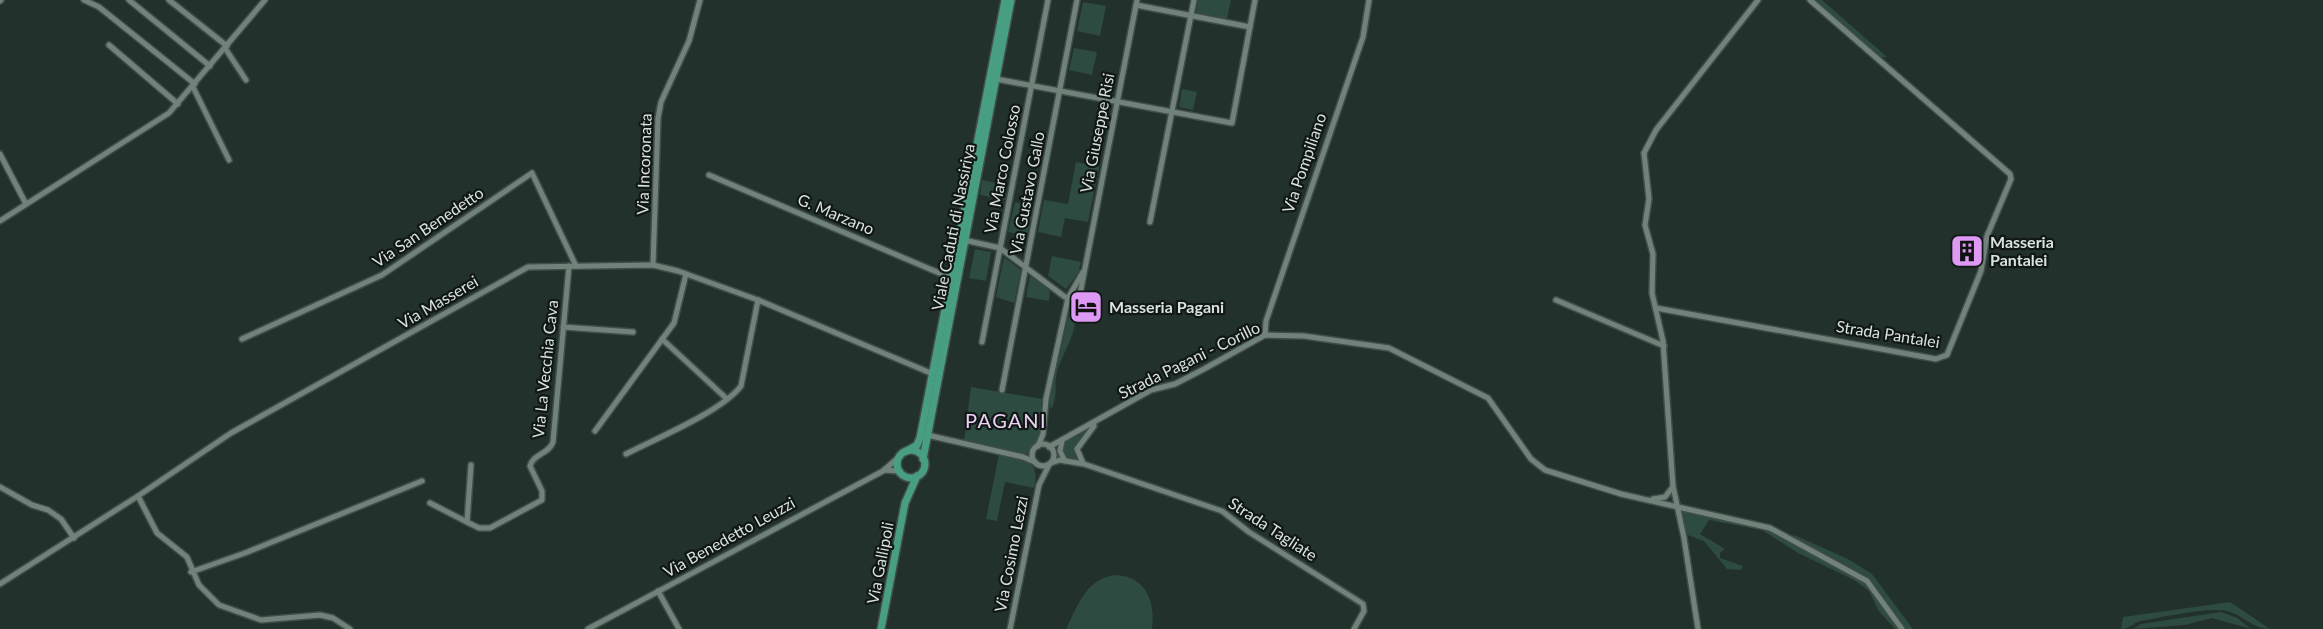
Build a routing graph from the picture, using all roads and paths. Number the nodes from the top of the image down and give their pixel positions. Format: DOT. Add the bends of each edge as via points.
graph roads {
  1 [pos="84,0"];
  2 [pos="129,0"];
  3 [pos="169,0"];
  4 [pos="265,0"];
  5 [pos="700,0"];
  6 [pos="1005,0"];
  7 [pos="1011,0"];
  8 [pos="1048,0"];
  9 [pos="1077,0"];
  10 [pos="1194,0"];
  11 [pos="1255,0"];
  12 [pos="1369,0"];
  13 [pos="1758,0"];
  14 [pos="1810,0"];
  15 [pos="1136,2"];
  16 [pos="1191,16"];
  17 [pos="1250,27"];
  18 [pos="109,45"];
  19 [pos="226,47"];
  20 [pos="210,66"];
  21 [pos="996,79"];
  22 [pos="246,80"];
  23 [pos="194,85"];
  24 [pos="1032,86"];
  25 [pos="1060,91"];
  26 [pos="1116,102"];
  27 [pos="178,104"];
  28 [pos="1172,112"];
  29 [pos="0,154"];
  30 [pos="229,160"];
  31 [pos="709,175"];
  32 [pos="27,204"];
  33 [pos="0,221"];
  34 [pos="1150,222"];
  35 [pos="964,240"];
  36 [pos="1000,248"];
  37 [pos="653,265"];
  38 [pos="569,266"];
  39 [pos="576,266"];
  40 [pos="1027,267"];
  41 [pos="1084,271"];
  42 [pos="686,274"];
  43 [pos="951,278"];
  44 [pos="1068,298"];
  45 [pos="758,300"];
  46 [pos="1556,300"];
  47 [pos="1656,308"];
  48 [pos="563,327"];
  49 [pos="633,332"];
  50 [pos="1265,335"];
  51 [pos="242,339"];
  52 [pos="662,339"];
  53 [pos="982,342"];
  54 [pos="1664,346"];
  55 [pos="933,374"];
  56 [pos="1002,390"];
  57 [pos="727,399"];
  58 [pos="1096,422"];
  59 [pos="596,431"];
  60 [pos="1043,431"];
  61 [pos="927,435"];
  62 [pos="1063,440"];
  63 [pos="1038,446"];
  64 [pos="1048,446"];
  65 [pos="907,451"];
  66 [pos="626,454"];
  67 [pos="1033,454"];
  68 [pos="1054,454"];
  69 [pos="899,457"];
  70 [pos="1023,457"];
  71 [pos="923,459"];
  72 [pos="1065,461"];
  73 [pos="1036,463"];
  74 [pos="1050,464"];
  75 [pos="1084,464"];
  76 [pos="471,465"];
  77 [pos="883,471"];
  78 [pos="901,472"];
  79 [pos="917,476"];
  80 [pos="422,481"];
  81 [pos="1039,485"];
  82 [pos="1673,486"];
  83 [pos="0,487"];
  84 [pos="138,496"];
  85 [pos="1642,499"];
  86 [pos="430,503"];
  87 [pos="906,503"];
  88 [pos="1676,506"];
  89 [pos="467,522"];
  90 [pos="74,538"];
  91 [pos="191,572"];
  92 [pos="0,584"];
  93 [pos="658,591"];
  94 [pos="350,629"];
  95 [pos="588,629"];
  96 [pos="679,629"];
  97 [pos="881,629"];
  98 [pos="1010,629"];
  99 [pos="1354,629"];
  100 [pos="1698,629"];
  101 [pos="1902,629"];
  1 -- 23 [label="street" via="99,7"];
  2 -- 20 [label="street"];
  3 -- 19 [label="street"];
  4 -- 19 [label="street"];
  5 -- 37 [label="street, Via Incoronata" via="689,41 661,102 658,118"];
  6 -- 43 [label="main road, Viale Caduti di Nassiriya"];
  7 -- 21 [label="main road, Viale Caduti di Nassiriya"];
  8 -- 24 [label="street, Via Marco Colosso"];
  9 -- 25 [label="street, Via Gustavo Gallo"];
  10 -- 16 [label="street"];
  11 -- 17 [label="street"];
  12 -- 50 [label="street, Via Pompiliano" via="1363,37 1266,321"];
  13 -- 47 [label="street" via="1656,130 1646,149 1649,198 1645,225 1653,254"];
  14 -- 47 [label="street, Strada Pantalei" via="2010,174 1987,236 1981,271 1947,355 1936,359"];
  15 -- 16 [label="street"];
  15 -- 26 [label="street, Via Giuseppe Risi"];
  16 -- 17 [label="street"];
  16 -- 28 [label="street"];
  17 -- 28 [label="street" via="1232,123"];
  18 -- 27 [label="street"];
  19 -- 20 [label="street"];
  19 -- 22 [label="street"];
  20 -- 23 [label="street"];
  21 -- 24 [label="street"];
  21 -- 35 [label="main road, Viale Caduti di Nassiriya"];
  23 -- 27 [label="street"];
  23 -- 30 [label="street"];
  24 -- 25 [label="street"];
  24 -- 36 [label="street, Via Marco Colosso"];
  25 -- 26 [label="street"];
  25 -- 40 [label="street, Via Gustavo Gallo"];
  26 -- 28 [label="street"];
  26 -- 41 [label="street, Via Giuseppe Risi"];
  27 -- 32 [label="street" via="148,129"];
  28 -- 34 [label="street"];
  29 -- 32 [label="street"];
  31 -- 43 [label="street, G. Marzano"];
  32 -- 33 [label="street"];
  35 -- 36 [label="street"];
  35 -- 61 [label="main road, Viale Caduti di Nassiriya"];
  36 -- 40 [label="street"];
  36 -- 53 [label="street, Via Marco Colosso"];
  37 -- 39 [label="street, Via Masserei"];
  37 -- 42 [label="street, Via Masserei"];
  38 -- 39 [label="street, Via Masserei"];
  38 -- 48 [label="street, Via La Vecchia Cava"];
  38 -- 84 [label="street, Via Masserei" via="528,267 231,433"];
  39 -- 51 [label="street, Via San Benedetto" via="532,173 382,275"];
  40 -- 44 [label="street"];
  40 -- 56 [label="street, Via Gustavo Gallo"];
  41 -- 44 [label="street, Via Giuseppe Risi"];
  41 -- 44 [label="street, Via Giuseppe Risi" via="1077,302"];
  42 -- 45 [label="street, Via Masserei"];
  42 -- 52 [label="street" via="675,323"];
  43 -- 55 [label="main road, Viale Caduti di Nassiriya"];
  44 -- 60 [label="street, Via Giuseppe Risi"];
  45 -- 55 [label="street, Via Masserei"];
  45 -- 57 [label="street" via="741,386"];
  46 -- 54 [label="street"];
  47 -- 54 [label="street"];
  48 -- 49 [label="street"];
  48 -- 89 [label="street, Via La Vecchia Cava" via="553,442 530,466 542,500 490,528"];
  50 -- 58 [label="street, Strada Pagani - Corillo" via="1175,384 1151,390"];
  50 -- 85 [label="street, Strada Pagani - Corillo" via="1304,336 1389,348 1488,398 1537,465 1563,477"];
  52 -- 57 [label="street"];
  52 -- 59 [label="street"];
  54 -- 82 [label="street"];
  55 -- 65 [label="main road, Viale Caduti di Nassiriya" via="920,438"];
  57 -- 66 [label="street"];
  58 -- 62 [label="street, Strada Pagani - Corillo"];
  58 -- 75 [label="street" via="1077,449"];
  60 -- 63 [label="street, Via Giuseppe Risi"];
  60 -- 64 [label="street, Via Giuseppe Risi"];
  61 -- 70 [label="street"];
  61 -- 71 [label="main road, Viale Caduti di Nassiriya"];
  62 -- 64 [label="street, Strada Pagani - Corillo"];
  62 -- 68 [label="street, Strada Pagani - Corillo"];
  62 -- 72 [label="street" via="1060,451"];
  63 -- 64 [label="street, Strada Pagani - Corillo"];
  63 -- 67 [label="street"];
  64 -- 68 [label="street"];
  65 -- 69 [label="main road"];
  65 -- 71 [label="main road" via="917,452"];
  67 -- 70 [label="street"];
  67 -- 73 [label="street"];
  68 -- 74 [label="street, Strada Pagani - Corillo"];
  69 -- 77 [label="street, Via Benedetto Leuzzi"];
  69 -- 78 [label="main road, Via Gallipoli"];
  70 -- 73 [label="street"];
  71 -- 79 [label="main road, Via Gallipoli" via="923,470"];
  72 -- 74 [label="street, Strada Tagliate"];
  72 -- 75 [label="street, Strada Tagliate"];
  73 -- 74 [label="street"];
  73 -- 81 [label="street, Via Cosimo Lezzi"];
  74 -- 81 [label="street, Via Cosimo Lezzi"];
  75 -- 99 [label="street, Strada Tagliate" via="1228,514 1249,532 1363,604 1364,611"];
  76 -- 89 [label="street"];
  77 -- 78 [label="street, Via Benedetto Leuzzi"];
  77 -- 93 [label="street, Via Benedetto Leuzzi"];
  78 -- 79 [label="main road"];
  78 -- 87 [label="main road, Via Gallipoli"];
  79 -- 87 [label="main road, Via Gallipoli"];
  80 -- 91 [label="street" via="245,554"];
  81 -- 98 [label="street, Via Cosimo Lezzi"];
  82 -- 85 [label="street" via="1665,497"];
  82 -- 88 [label="street"];
  83 -- 90 [label="street" via="48,510 61,519"];
  84 -- 90 [label="street, Via Masserei"];
  84 -- 91 [label="street" via="153,528 187,557"];
  85 -- 88 [label="street, Strada Pagani - Corillo"];
  86 -- 89 [label="street"];
  87 -- 97 [label="main road, Via Gallipoli"];
  88 -- 100 [label="street"];
  88 -- 101 [label="street, Strada Pagani - Corillo" via="1765,526 1852,572 1874,588"];
  90 -- 92 [label="street, Via Masserei"];
  91 -- 94 [label="street" via="219,605 237,613 270,620 320,615"];
  93 -- 95 [label="street, Via Benedetto Leuzzi"];
  93 -- 96 [label="street"];
}
